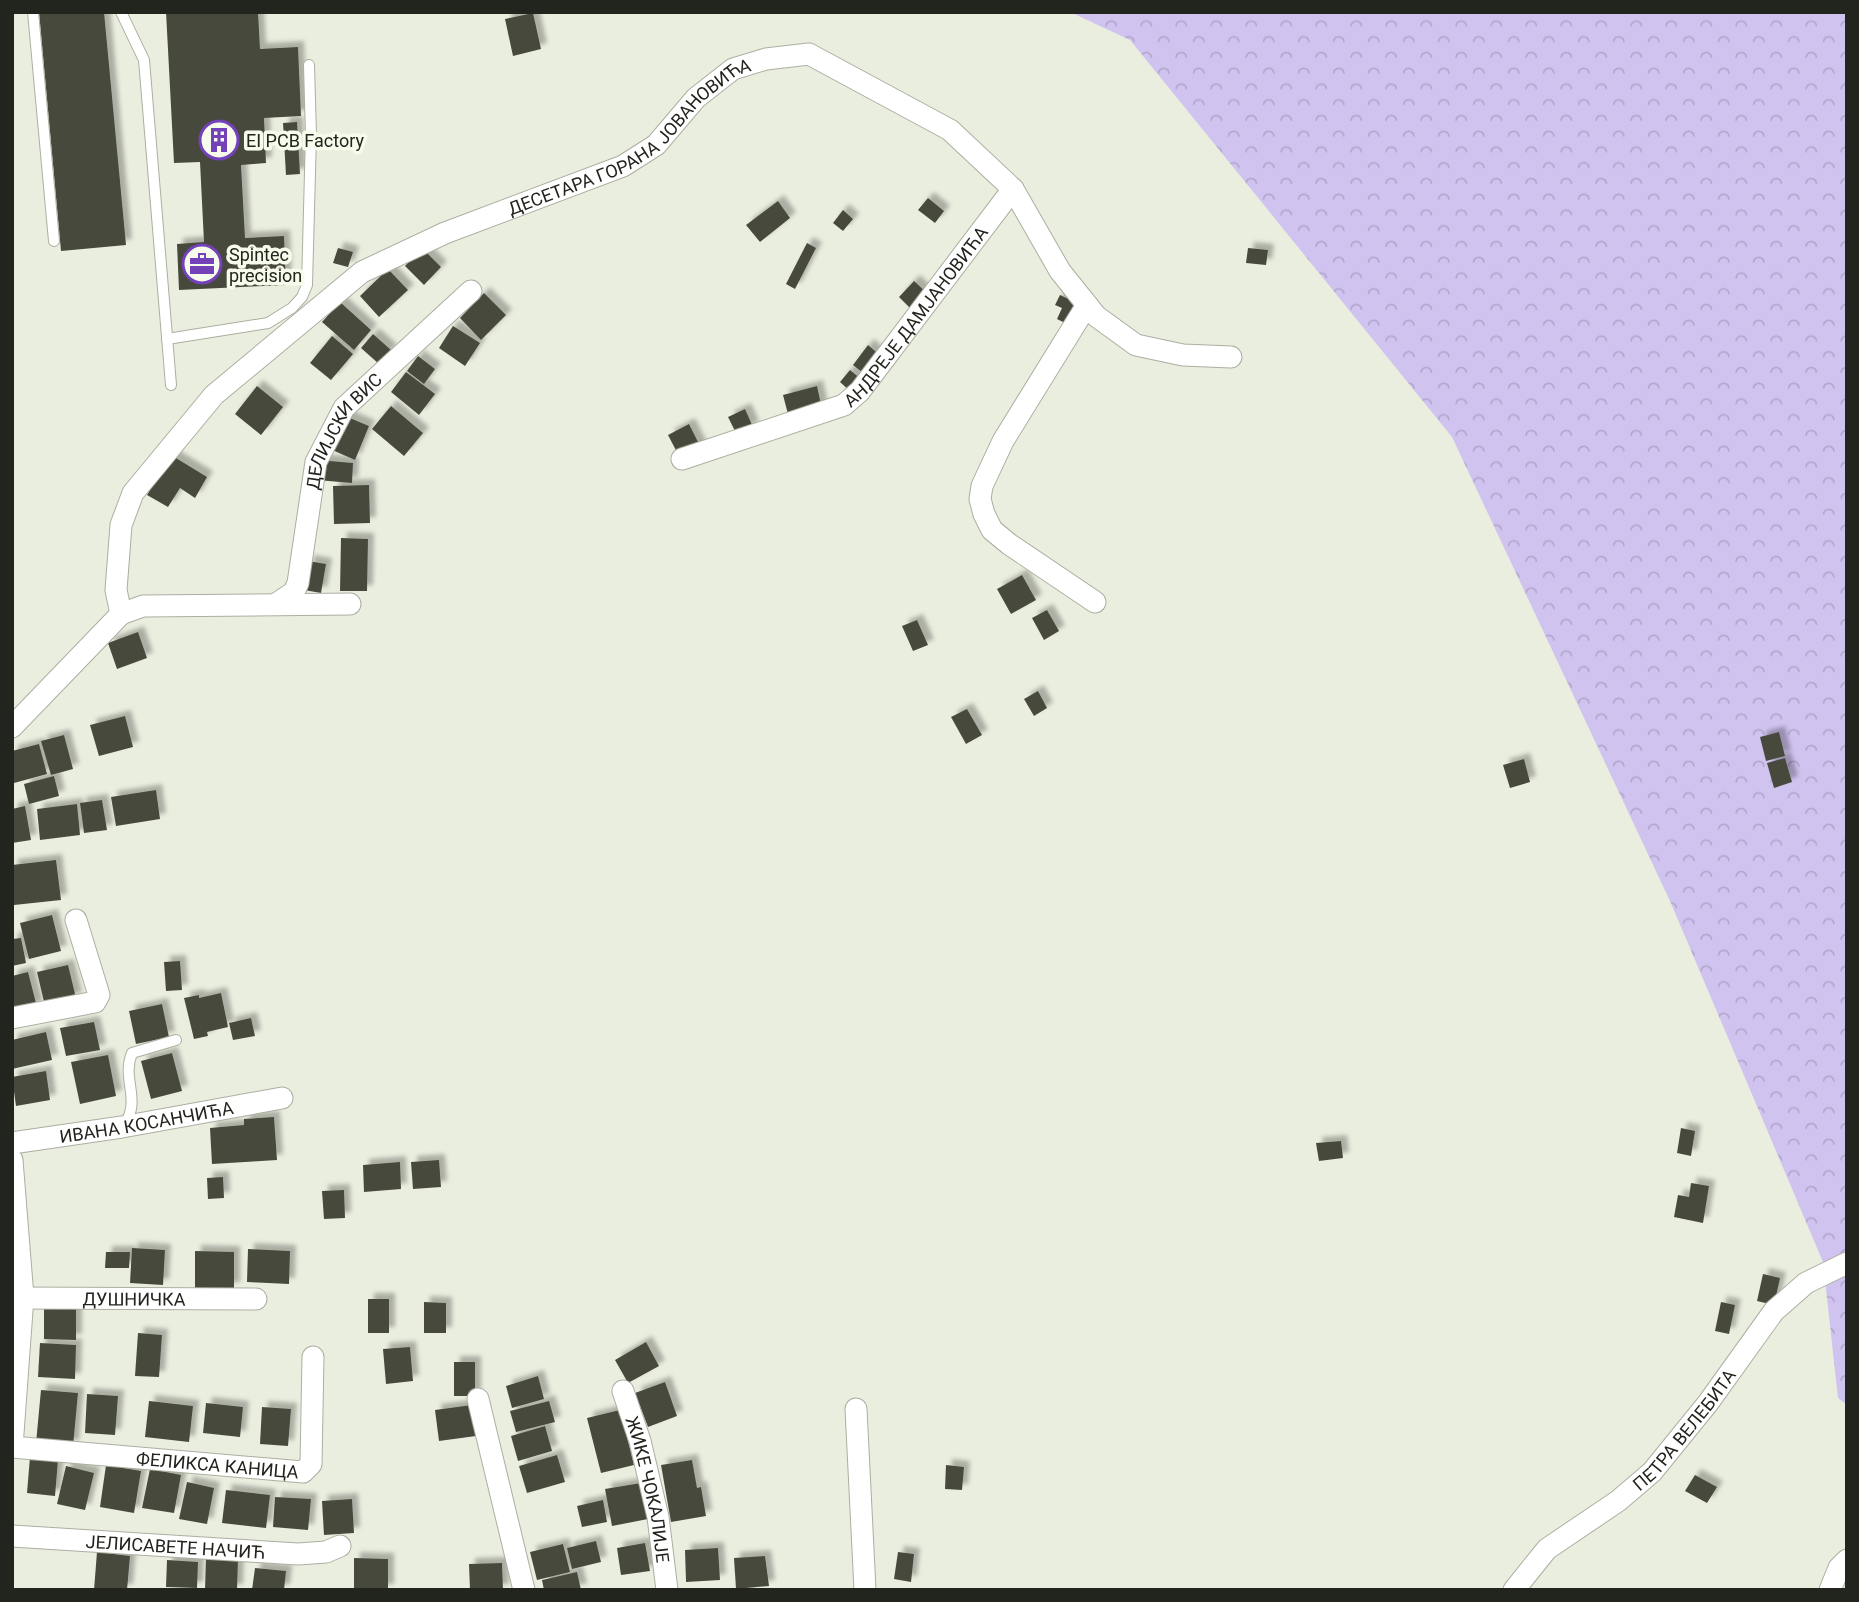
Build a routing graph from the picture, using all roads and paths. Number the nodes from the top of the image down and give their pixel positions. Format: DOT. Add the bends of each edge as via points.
graph roads {
  1 [pos="33,12"];
  2 [pos="121,12"];
  3 [pos="309,65"];
  4 [pos="1013,189"];
  5 [pos="54,241"];
  6 [pos="471,291"];
  7 [pos="1087,304"];
  8 [pos="167,339"];
  9 [pos="1231,357"];
  10 [pos="171,385"];
  11 [pos="682,459"];
  12 [pos="1096,602"];
  13 [pos="276,604"];
  14 [pos="350,604"];
  15 [pos="121,614"];
  16 [pos="12,727"];
  17 [pos="76,920"];
  18 [pos="12,1018"];
  19 [pos="176,1040"];
  20 [pos="282,1098"];
  21 [pos="122,1127"];
  22 [pos="12,1143"];
  23 [pos="12,1160"];
  24 [pos="1847,1263"];
  25 [pos="18,1297"];
  26 [pos="256,1299"];
  27 [pos="313,1357"];
  28 [pos="623,1391"];
  29 [pos="478,1399"];
  30 [pos="856,1409"];
  31 [pos="13,1436"];
  32 [pos="12,1536"];
  33 [pos="340,1546"];
  34 [pos="1847,1560"];
  35 [pos="524,1590"];
  36 [pos="667,1590"];
  37 [pos="866,1590"];
  38 [pos="1514,1590"];
  39 [pos="1830,1590"];
  1 -- 5 [label="lane"];
  2 -- 8 [label="lane" via="144,60"];
  3 -- 8 [label="lane" via="307,285 302,297 268,323"];
  4 -- 7 [label="street, ДЕСЕТАРА ГОРАНА ЈОВАНОВИЋА" via="1060,271"];
  4 -- 11 [label="street, АНДРЕЈЕ ДАМЈАНОВИЋА" via="860,391 844,405"];
  4 -- 15 [label="street, ДЕСЕТАРА ГОРАНА ЈОВАНОВИЋА" via="950,130 809,54 733,69 696,98 656,145 623,166 445,233 362,272 214,395 133,493 121,525 116,590"];
  6 -- 13 [label="street, ДЕЛИЈСКИ ВИС" via="344,408 316,462 298,583 294,592"];
  7 -- 9 [label="street, ДЕСЕТАРА ГОРАНА ЈОВАНОВИЋА" via="1136,345 1183,355"];
  7 -- 12 [label="street" via="1003,441 980,499 992,530"];
  8 -- 10 [label="lane"];
  13 -- 14 [label="street"];
  13 -- 15 [label="street" via="144,606"];
  15 -- 16 [label="street"];
  17 -- 18 [label="street" via="99,995 95,1002"];
  19 -- 21 [label="lane" via="131,1053 126,1067 131,1115"];
  20 -- 21 [label="street, ИВАНА КОСАНЧИЋА"];
  21 -- 22 [label="street, ИВАНА КОСАНЧИЋА"];
  23 -- 25 [label="street"];
  24 -- 38 [label="street, ПЕТРА ВЕЛЕБИТА" via="1806,1283 1774,1311 1653,1472 1547,1549"];
  25 -- 26 [label="street, ДУШНИЧКА"];
  25 -- 31 [label="street"];
  27 -- 31 [label="street, ФЕЛИКСА КАНИЦА" via="312,1454 311,1464 303,1472"];
  28 -- 36 [label="street, ЖИКЕ ЧОКАЛИЈЕ" via="658,1517"];
  29 -- 35 [label="street"];
  30 -- 37 [label="street"];
  32 -- 33 [label="street, ЈЕЛИСАВЕТЕ НАЧИЋ" via="298,1554"];
  34 -- 39 [label="street"];
}
